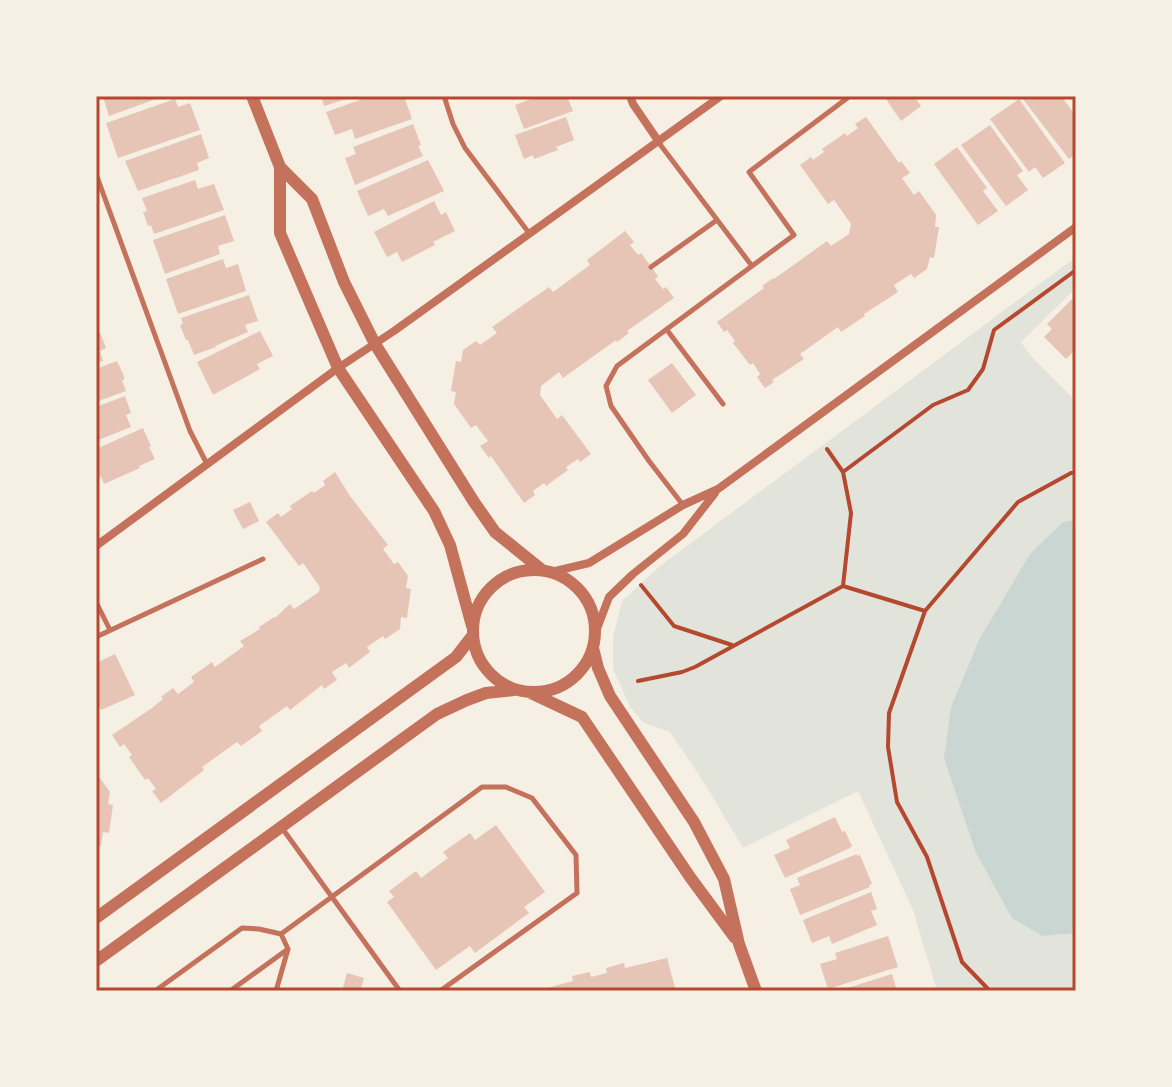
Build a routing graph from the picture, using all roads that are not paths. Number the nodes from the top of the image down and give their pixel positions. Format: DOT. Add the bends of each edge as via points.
graph roads {
  1 [pos="252,96"];
  2 [pos="444,96"];
  3 [pos="630,96"];
  4 [pos="721,96"];
  5 [pos="850,96"];
  6 [pos="659,142"];
  7 [pos="280,167"];
  8 [pos="96,174"];
  9 [pos="717,220"];
  10 [pos="1076,227"];
  11 [pos="530,235"];
  12 [pos="752,266"];
  13 [pos="651,267"];
  14 [pos="667,330"];
  15 [pos="375,344"];
  16 [pos="338,368"];
  17 [pos="723,404"];
  18 [pos="207,466"];
  19 [pos="718,489"];
  20 [pos="683,505"];
  21 [pos="96,546"];
  22 [pos="263,559"];
  23 [pos="546,571"];
  24 [pos="96,602"];
  25 [pos="110,630"];
  26 [pos="472,630"];
  27 [pos="96,637"];
  28 [pos="594,641"];
  29 [pos="514,690"];
  30 [pos="531,693"];
  31 [pos="281,827"];
  32 [pos="331,897"];
  33 [pos="96,918"];
  34 [pos="281,934"];
  35 [pos="739,944"];
  36 [pos="288,949"];
  37 [pos="96,961"];
  38 [pos="155,991"];
  39 [pos="230,991"];
  40 [pos="276,991"];
  41 [pos="400,991"];
  42 [pos="440,991"];
  43 [pos="756,991"];
  1 -- 7 [label="street"];
  2 -- 11 [label="lane" via="465,148"];
  3 -- 6 [label="street"];
  4 -- 6 [label="street"];
  5 -- 12 [label="lane" via="749,172 794,235"];
  6 -- 9 [label="lane"];
  6 -- 11 [label="street"];
  7 -- 15 [label="street" via="312,199"];
  7 -- 16 [label="street" via="280,233"];
  8 -- 18 [label="lane"];
  9 -- 12 [label="lane"];
  9 -- 13 [label="lane"];
  10 -- 19 [label="street"];
  11 -- 15 [label="street"];
  12 -- 14 [label="lane"];
  14 -- 17 [label="lane"];
  14 -- 20 [label="lane" via="617,366 606,386 611,406"];
  15 -- 16 [label="street"];
  15 -- 23 [label="street" via="495,532"];
  16 -- 18 [label="street"];
  16 -- 26 [label="street" via="434,511 450,545"];
  18 -- 21 [label="street"];
  19 -- 20 [label="street"];
  19 -- 28 [label="street" via="683,534 609,597"];
  20 -- 23 [label="street" via="589,563"];
  22 -- 25 [label="lane"];
  23 -- 26 [label="street" via="504,577 487,591 475,611"];
  23 -- 28 [label="street" via="576,586 589,604"];
  24 -- 25 [label="lane"];
  25 -- 27 [label="lane"];
  26 -- 29 [label="street" via="473,647 486,671"];
  26 -- 33 [label="street" via="456,657"];
  28 -- 30 [label="street" via="578,674 552,690"];
  28 -- 35 [label="street" via="610,696 694,822 724,879"];
  29 -- 30 [label="street"];
  29 -- 31 [label="street" via="486,693 437,714"];
  30 -- 35 [label="street" via="582,717"];
  31 -- 32 [label="lane"];
  31 -- 37 [label="street"];
  32 -- 34 [label="lane"];
  32 -- 41 [label="lane"];
  32 -- 42 [label="lane" via="482,787 506,787 532,798 576,855 577,893"];
  34 -- 36 [label="lane"];
  34 -- 38 [label="lane" via="242,928"];
  35 -- 43 [label="street"];
  36 -- 39 [label="lane"];
  36 -- 40 [label="lane"];
}
